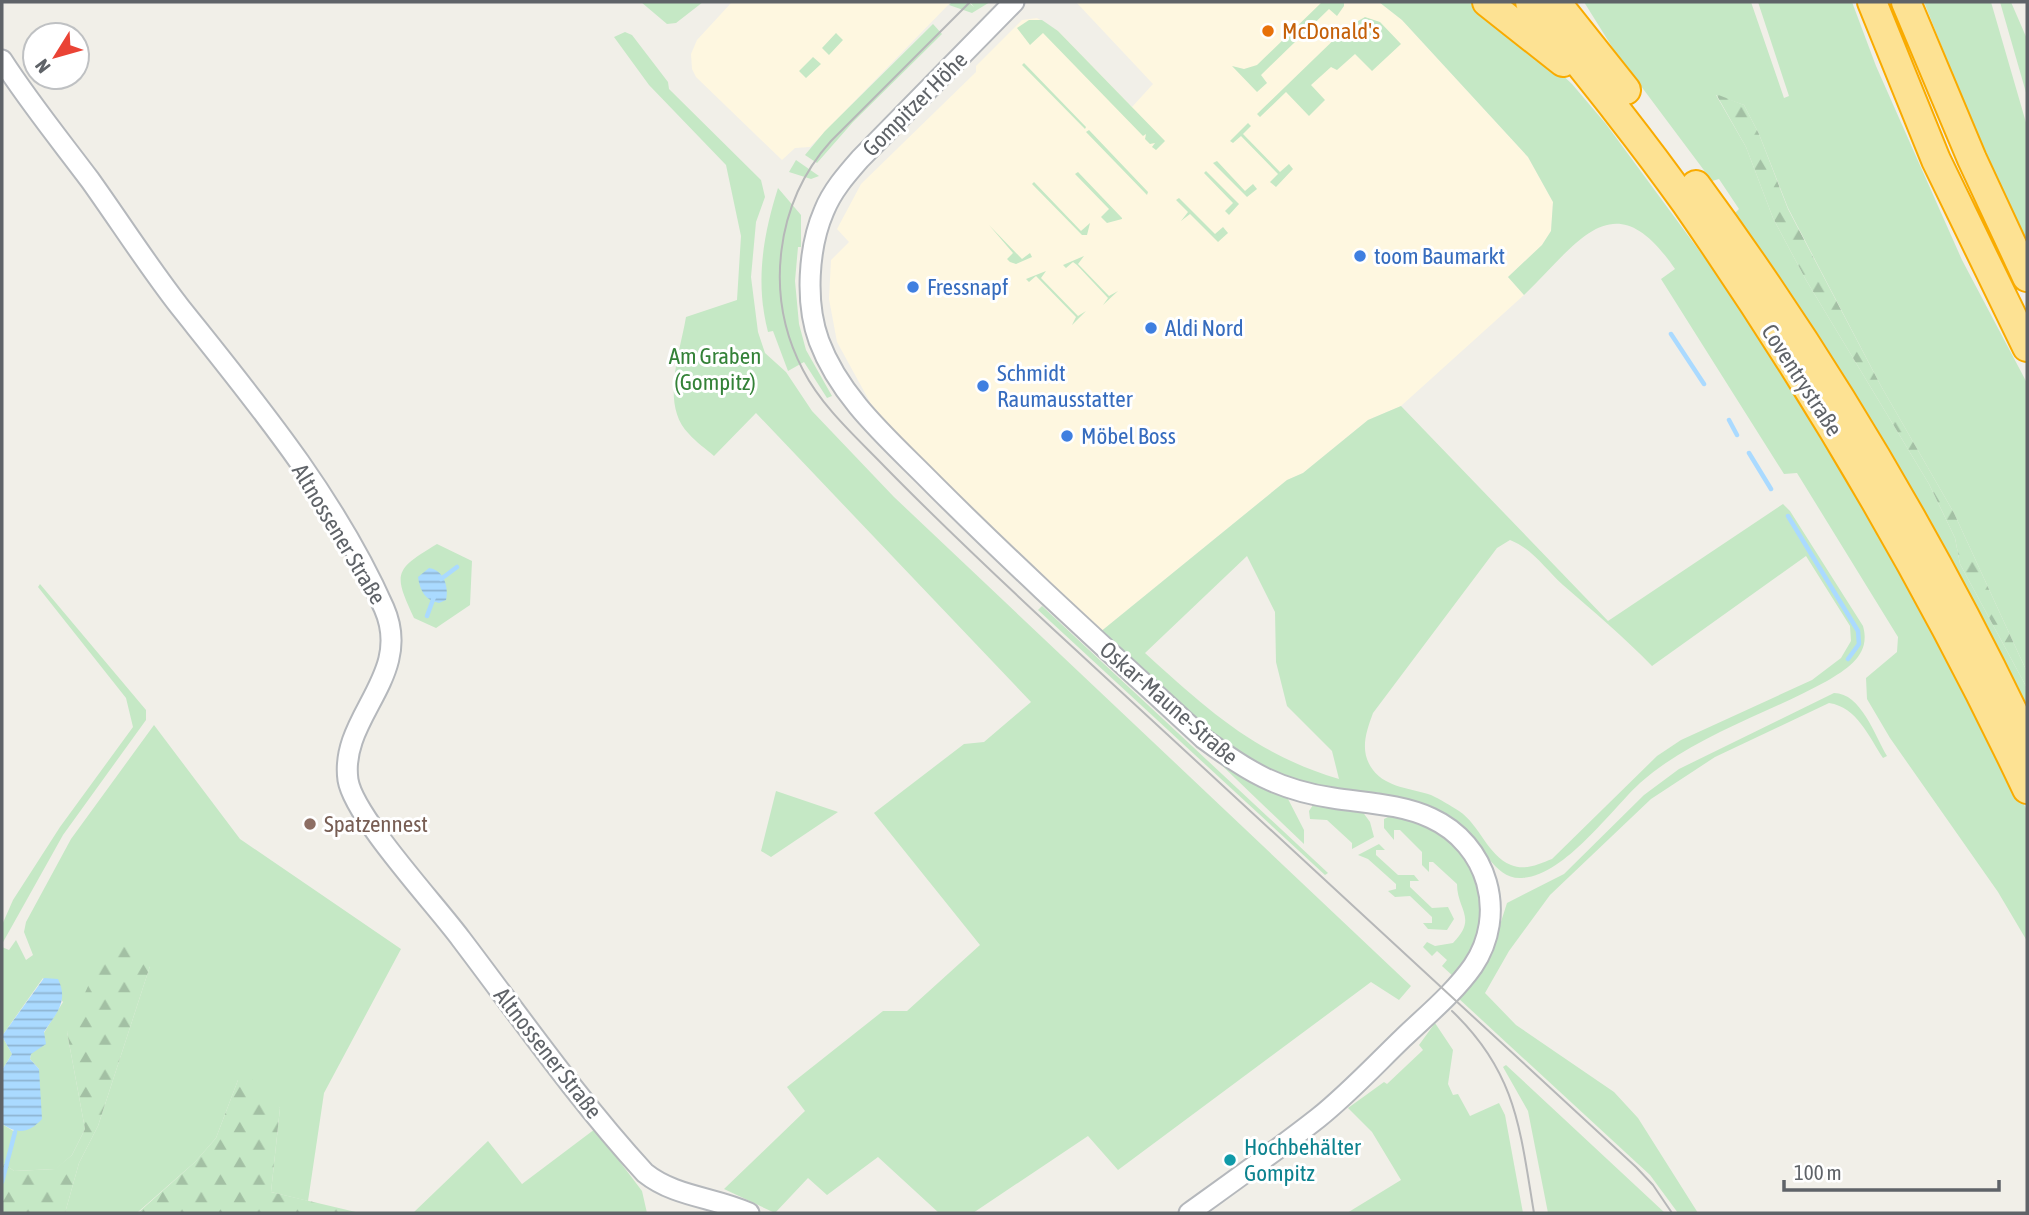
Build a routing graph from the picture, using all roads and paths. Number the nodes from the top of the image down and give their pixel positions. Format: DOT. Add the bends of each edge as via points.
graph roads {
  1 [pos="1014,2"];
  2 [pos="1487,2"];
  3 [pos="1530,2"];
  4 [pos="1556,2"];
  5 [pos="1577,2"];
  6 [pos="1872,2"];
  7 [pos="1906,2"];
  8 [pos="2,60"];
  9 [pos="1609,85"];
  10 [pos="823,211"];
  11 [pos="2027,277"];
  12 [pos="2027,347"];
  13 [pos="2027,741"];
  14 [pos="2027,789"];
  15 [pos="749,1213"];
  16 [pos="1189,1213"];
  1 -- 10 [label="street, Gompitzer Höhe" via="842,179"];
  2 -- 9 [label="highway"];
  3 -- 9 [label="highway, Coventrystraße"];
  4 -- 9 [label="highway"];
  5 -- 9 [label="highway"];
  6 -- 12 [label="highway" via="1942,172"];
  7 -- 11 [label="highway"];
  8 -- 15 [label="street, Altnossener Straße" via="178,304 281,437 322,498 385,611 392,639 389,666 351,743 348,761 349,783 359,809 518,1018 645,1173 678,1193"];
  9 -- 13 [label="highway" via="1755,269 1867,442 1961,610"];
  9 -- 14 [label="highway, Coventrystraße" via="1851,456 1944,621"];
  10 -- 16 [label="street, Oskar-Maune-Straße" via="811,275 812,311 830,366 857,406 960,511 1205,739 1248,771 1303,792 1405,809 1431,818 1454,831 1481,864 1490,892 1485,944 1455,988 1320,1117"];
}
